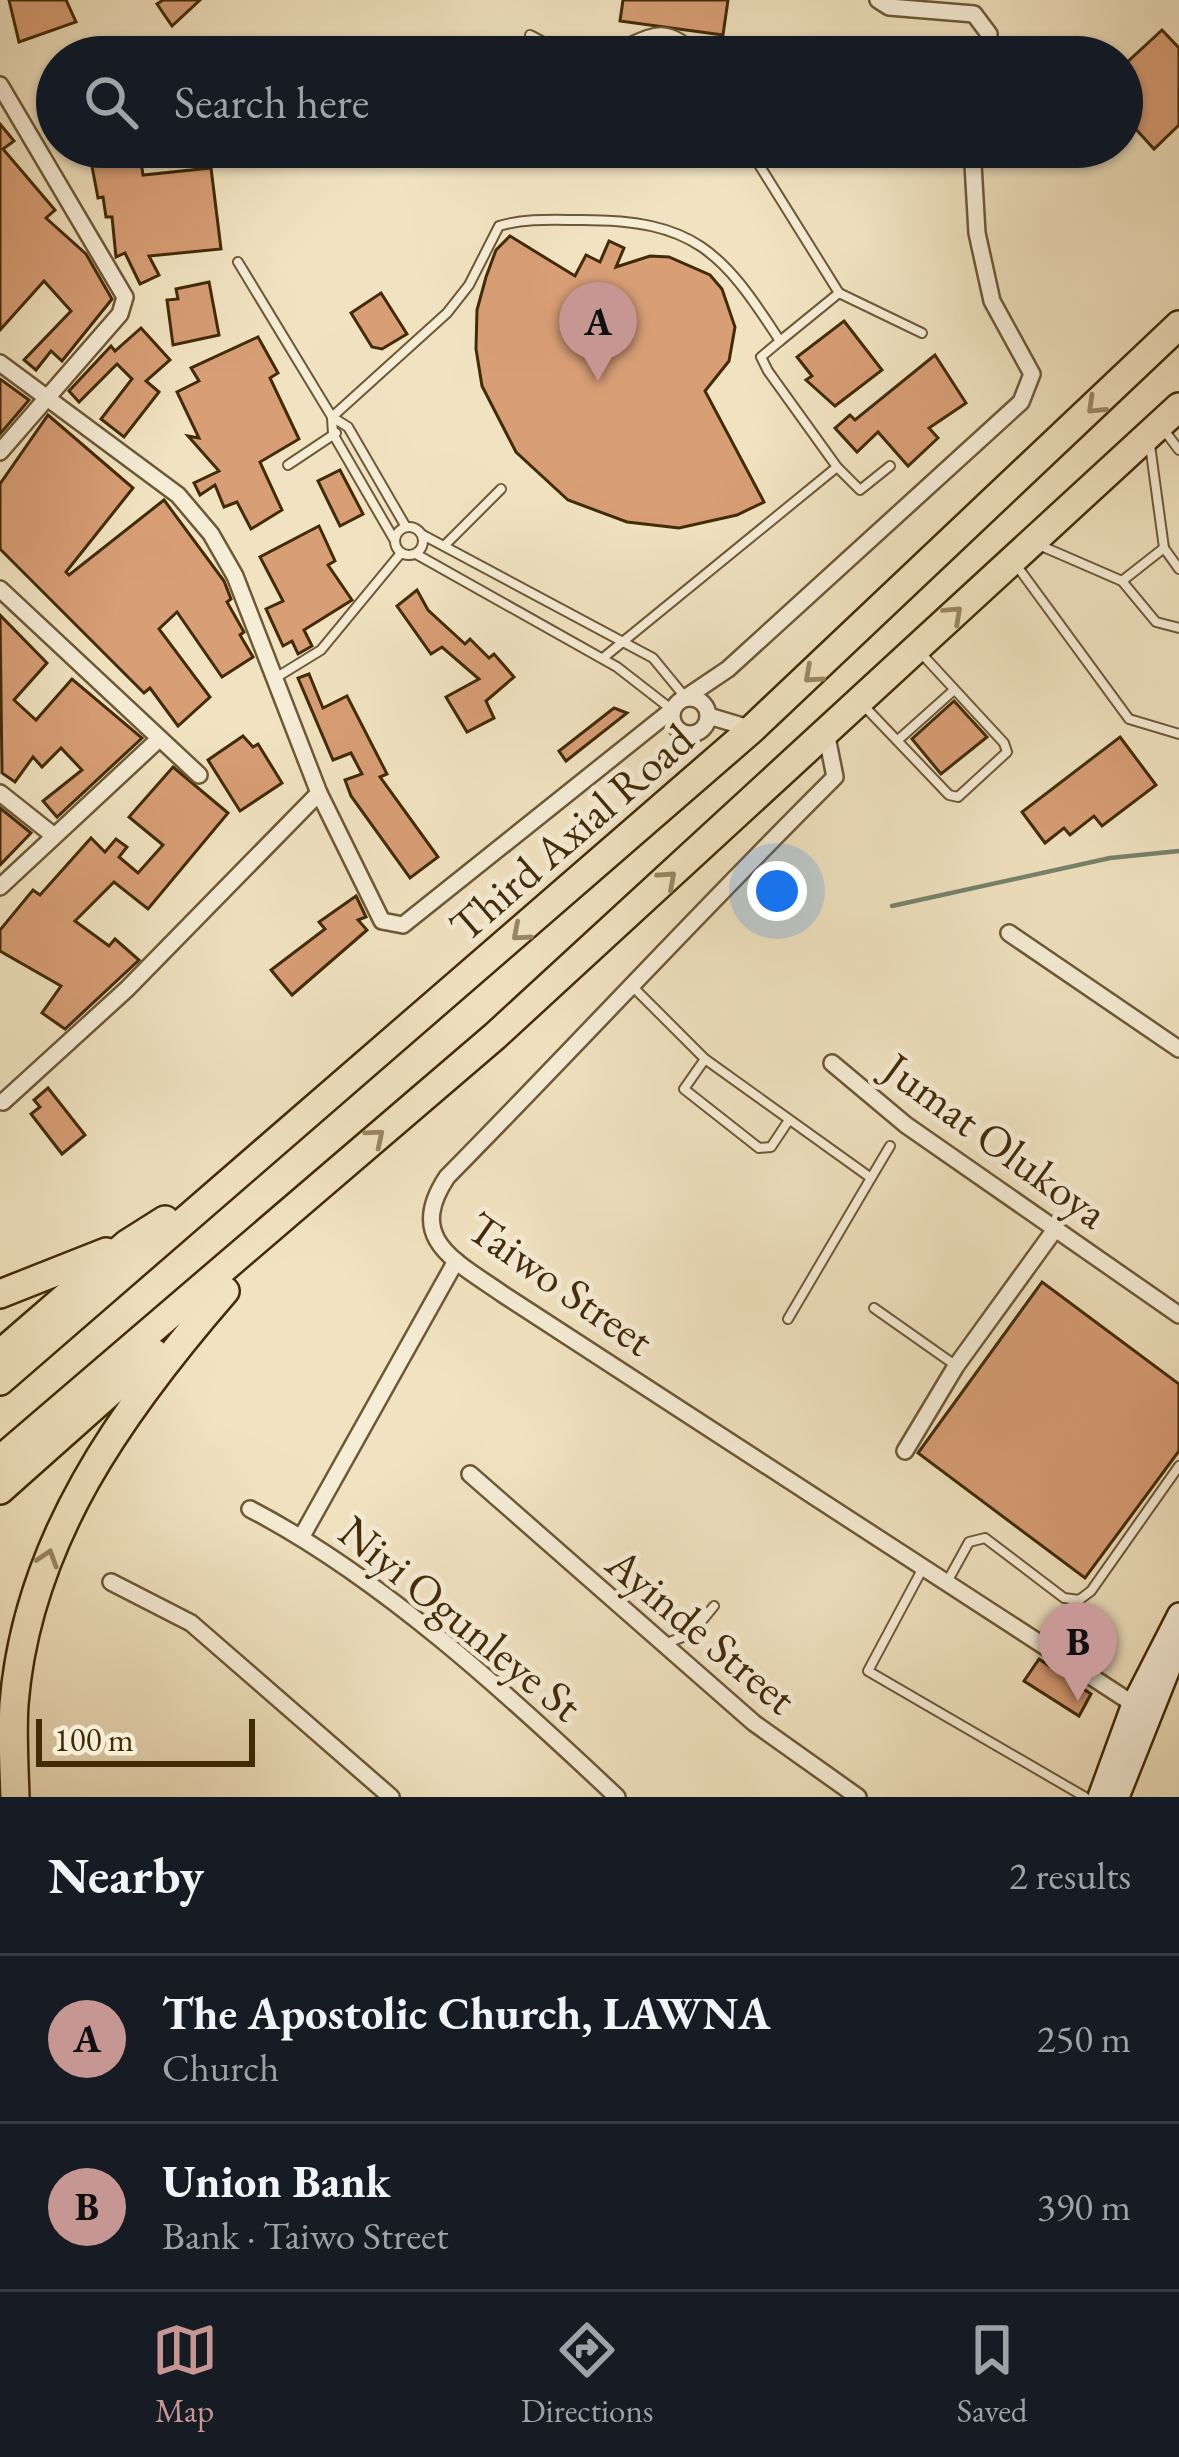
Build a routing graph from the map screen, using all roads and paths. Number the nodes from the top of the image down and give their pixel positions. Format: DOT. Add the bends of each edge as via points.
graph roads {
  1 [pos="878,0"];
  2 [pos="637,36"];
  3 [pos="673,36"];
  4 [pos="989,36"];
  5 [pos="0,85"];
  6 [pos="36,146"];
  7 [pos="49,168"];
  8 [pos="761,168"];
  9 [pos="974,168"];
  10 [pos="238,262"];
  11 [pos="838,293"];
  12 [pos="1179,325"];
  13 [pos="922,333"];
  14 [pos="780,341"];
  15 [pos="0,363"];
  16 [pos="43,399"];
  17 [pos="332,417"];
  18 [pos="348,427"];
  19 [pos="333,434"];
  20 [pos="1170,434"];
  21 [pos="0,452"];
  22 [pos="288,465"];
  23 [pos="890,466"];
  24 [pos="837,467"];
  25 [pos="501,489"];
  26 [pos="406,527"];
  27 [pos="422,535"];
  28 [pos="395,541"];
  29 [pos="446,544"];
  30 [pos="1164,548"];
  31 [pos="1022,551"];
  32 [pos="400,553"];
  33 [pos="416,554"];
  34 [pos="1179,569"];
  35 [pos="1121,581"];
  36 [pos="0,589"];
  37 [pos="1179,628"];
  38 [pos="621,640"];
  39 [pos="917,649"];
  40 [pos="603,658"];
  41 [pos="728,669"];
  42 [pos="275,678"];
  43 [pos="954,689"];
  44 [pos="860,702"];
  45 [pos="679,704"];
  46 [pos="708,711"];
  47 [pos="752,729"];
  48 [pos="677,730"];
  49 [pos="651,732"];
  50 [pos="826,732"];
  51 [pos="698,733"];
  52 [pos="1179,734"];
  53 [pos="159,739"];
  54 [pos="898,740"];
  55 [pos="717,760"];
  56 [pos="200,775"];
  57 [pos="0,793"];
  58 [pos="319,793"];
  59 [pos="53,836"];
  60 [pos="0,886"];
  61 [pos="1009,933"];
  62 [pos="634,987"];
  63 [pos="1179,1049"];
  64 [pos="705,1059"];
  65 [pos="832,1063"];
  66 [pos="2,1102"];
  67 [pos="789,1120"];
  68 [pos="890,1145"];
  69 [pos="239,1172"];
  70 [pos="329,1177"];
  71 [pos="871,1178"];
  72 [pos="1056,1228"];
  73 [pos="127,1244"];
  74 [pos="456,1261"];
  75 [pos="225,1291"];
  76 [pos="0,1294"];
  77 [pos="874,1308"];
  78 [pos="1179,1315"];
  79 [pos="788,1319"];
  80 [pos="0,1354"];
  81 [pos="956,1366"];
  82 [pos="0,1382"];
  83 [pos="905,1451"];
  84 [pos="0,1460"];
  85 [pos="1179,1466"];
  86 [pos="470,1474"];
  87 [pos="0,1490"];
  88 [pos="250,1509"];
  89 [pos="302,1536"];
  90 [pos="924,1566"];
  91 [pos="111,1582"];
  92 [pos="947,1582"];
  93 [pos="714,1606"];
  94 [pos="1179,1614"];
  95 [pos="1179,1644"];
  96 [pos="663,1645"];
  97 [pos="1164,1675"];
  98 [pos="1140,1709"];
  99 [pos="15,1797"];
  100 [pos="392,1797"];
  101 [pos="617,1797"];
  102 [pos="858,1797"];
  103 [pos="1085,1797"];
  104 [pos="1100,1797"];
  105 [pos="1118,1797"];
  1 -- 4 [label="street" via="974,14"];
  2 -- 3 [label="lane"];
  5 -- 6 [label="street"];
  7 -- 16 [label="street" via="125,297"];
  8 -- 11 [label="lane"];
  9 -- 41 [label="street" via="992,301 1032,374 1021,402"];
  10 -- 17 [label="lane"];
  11 -- 13 [label="lane"];
  11 -- 14 [label="lane"];
  12 -- 47 [label="highway, Third Axial Road, one-way"];
  14 -- 17 [label="lane" via="743,282 695,241 639,220 515,221 499,226 447,313"];
  14 -- 24 [label="lane" via="761,357"];
  15 -- 16 [label="street"];
  16 -- 21 [label="street"];
  16 -- 42 [label="street" via="194,512 235,576"];
  17 -- 18 [label="lane"];
  17 -- 19 [label="lane"];
  18 -- 19 [label="lane"];
  18 -- 26 [label="lane"];
  19 -- 22 [label="lane"];
  19 -- 28 [label="lane"];
  20 -- 30 [label="lane"];
  20 -- 31 [label="highway"];
  23 -- 24 [label="lane" via="860,490"];
  24 -- 38 [label="lane"];
  25 -- 29 [label="lane"];
  26 -- 27 [label="lane"];
  26 -- 28 [label="lane"];
  27 -- 29 [label="lane"];
  27 -- 33 [label="lane"];
  28 -- 32 [label="lane"];
  29 -- 38 [label="lane"];
  30 -- 34 [label="lane"];
  30 -- 35 [label="lane"];
  31 -- 35 [label="lane"];
  39 -- 31 [label="highway, one-way"];
  31 -- 52 [label="lane" via="1129,719"];
  32 -- 33 [label="lane"];
  32 -- 42 [label="lane" via="321,650"];
  33 -- 40 [label="lane"];
  35 -- 37 [label="lane" via="1156,622"];
  36 -- 53 [label="street"];
  38 -- 40 [label="lane"];
  38 -- 45 [label="lane" via="653,658"];
  39 -- 43 [label="lane"];
  39 -- 44 [label="highway"];
  40 -- 45 [label="lane"];
  41 -- 45 [label="street"];
  41 -- 46 [label="street"];
  42 -- 58 [label="street"];
  43 -- 54 [label="lane"];
  43 -- 54 [label="lane" via="1004,743 1002,761 949,795"];
  44 -- 50 [label="highway"];
  44 -- 54 [label="lane"];
  45 -- 46 [label="street"];
  45 -- 48 [label="street"];
  45 -- 49 [label="street"];
  46 -- 47 [label="street"];
  46 -- 51 [label="street"];
  47 -- 55 [label="highway, Third Axial Road"];
  48 -- 49 [label="street"];
  48 -- 51 [label="street"];
  49 -- 58 [label="street" via="403,925 382,921"];
  50 -- 62 [label="street, Taiwo Street" via="835,777 694,915"];
  70 -- 50 [label="highway, one-way"];
  51 -- 55 [label="street"];
  53 -- 56 [label="street"];
  53 -- 59 [label="street"];
  55 -- 69 [label="highway, Third Axial Road, one-way"];
  57 -- 59 [label="street"];
  58 -- 66 [label="street" via="128,989"];
  59 -- 60 [label="street"];
  61 -- 63 [label="street"];
  62 -- 64 [label="lane"];
  62 -- 74 [label="street, Taiwo Street" via="436,1193 430,1227"];
  64 -- 67 [label="lane"];
  64 -- 67 [label="lane" via="684,1089 759,1148 771,1148"];
  65 -- 72 [label="street, Jumat Olukoya" via="906,1126"];
  67 -- 71 [label="lane"];
  68 -- 71 [label="lane"];
  69 -- 73 [label="highway"];
  69 -- 82 [label="highway, Third Axial Road"];
  70 -- 75 [label="highway"];
  70 -- 84 [label="highway"];
  71 -- 79 [label="lane"];
  72 -- 78 [label="street, Jumat Olukoya"];
  72 -- 81 [label="street"];
  73 -- 76 [label="highway"];
  73 -- 80 [label="highway"];
  74 -- 89 [label="street"];
  74 -- 90 [label="street, Taiwo Street"];
  75 -- 87 [label="highway"];
  99 -- 75 [label="highway, one-way" via="14,1705 26,1626 54,1538 142,1390"];
  77 -- 81 [label="lane"];
  81 -- 83 [label="street"];
  85 -- 92 [label="lane" via="1078,1600 1064,1598 985,1538 969,1542"];
  86 -- 96 [label="street, Ayinde Street"];
  88 -- 89 [label="street, Niyi Ogunleye St"];
  89 -- 101 [label="street, Niyi Ogunleye St" via="517,1702"];
  90 -- 92 [label="street, Taiwo Street"];
  90 -- 103 [label="lane" via="868,1671"];
  91 -- 100 [label="street" via="190,1623"];
  92 -- 98 [label="street, Taiwo Street"];
  93 -- 96 [label="lane" via="691,1634"];
  94 -- 97 [label="main road"];
  95 -- 97 [label="main road"];
  96 -- 102 [label="street, Ayinde Street" via="754,1724"];
  97 -- 98 [label="main road"];
  98 -- 104 [label="main road"];
  98 -- 105 [label="main road"];
}
